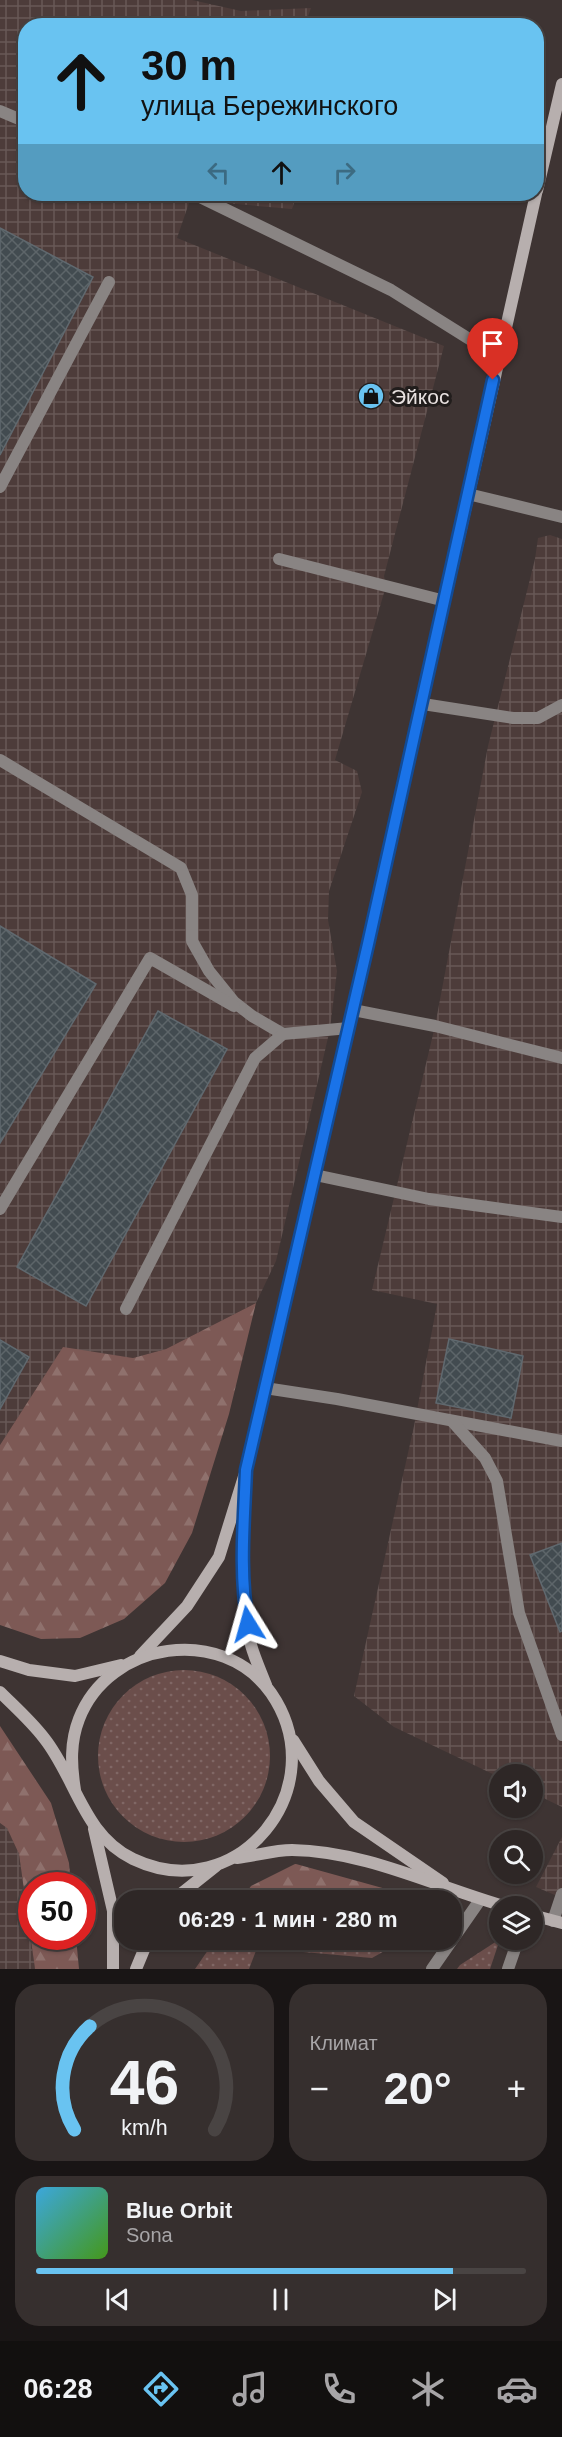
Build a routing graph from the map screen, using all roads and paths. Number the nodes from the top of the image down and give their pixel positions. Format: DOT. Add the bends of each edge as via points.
graph roads {
  1 [pos="562,84"];
  2 [pos="0,111"];
  3 [pos="18,119"];
  4 [pos="544,162"];
  5 [pos="208,201"];
  6 [pos="535,201"];
  7 [pos="109,282"];
  8 [pos="498,357"];
  9 [pos="0,487"];
  10 [pos="468,494"];
  11 [pos="562,517"];
  12 [pos="279,559"];
  13 [pos="445,601"];
  14 [pos="423,704"];
  15 [pos="562,705"];
  16 [pos="0,760"];
  17 [pos="353,1010"];
  18 [pos="252,1016"];
  19 [pos="349,1028"];
  20 [pos="283,1034"];
  21 [pos="562,1058"];
  22 [pos="315,1176"];
  23 [pos="0,1209"];
  24 [pos="562,1217"];
  25 [pos="126,1309"];
  26 [pos="265,1388"];
  27 [pos="452,1421"];
  28 [pos="562,1441"];
  29 [pos="246,1470"];
  30 [pos="140,1656"];
  31 [pos="0,1661"];
  32 [pos="125,1664"];
  33 [pos="267,1689"];
  34 [pos="0,1692"];
  35 [pos="562,1735"];
  36 [pos="290,1736"];
  37 [pos="75,1790"];
  38 [pos="94,1828"];
  39 [pos="226,1861"];
  40 [pos="186,1890"];
  41 [pos="448,1890"];
  42 [pos="453,1890"];
  43 [pos="562,1894"];
  44 [pos="462,1895"];
  45 [pos="480,1899"];
  46 [pos="489,1902"];
  47 [pos="543,1918"];
  48 [pos="558,1922"];
  49 [pos="144,1950"];
  50 [pos="515,1950"];
  51 [pos="112,1969"];
  52 [pos="136,1969"];
  53 [pos="432,1969"];
  54 [pos="508,1969"];
  1 -- 4 [label="main road"];
  2 -- 3 [label="lane"];
  5 -- 8 [label="lane" via="392,290"];
  6 -- 8 [label="main road"];
  7 -- 9 [label="lane"];
  8 -- 10 [label="main road"];
  10 -- 11 [label="lane"];
  10 -- 13 [label="main road"];
  12 -- 13 [label="lane"];
  13 -- 14 [label="main road"];
  14 -- 15 [label="lane" via="513,718 538,718"];
  14 -- 17 [label="main road"];
  16 -- 18 [label="lane" via="181,868 192,895 192,941 209,971 234,1002"];
  17 -- 19 [label="main road"];
  17 -- 21 [label="lane"];
  18 -- 20 [label="lane"];
  18 -- 23 [label="lane" via="150,958"];
  19 -- 20 [label="lane"];
  19 -- 22 [label="main road"];
  20 -- 25 [label="lane" via="255,1058"];
  22 -- 24 [label="lane" via="429,1199"];
  22 -- 26 [label="main road"];
  26 -- 27 [label="lane"];
  26 -- 29 [label="main road"];
  27 -- 28 [label="lane"];
  27 -- 35 [label="lane" via="485,1458 497,1481 519,1613"];
  29 -- 30 [label="main road" via="219,1557 187,1606"];
  29 -- 33 [label="main road" via="244,1602 252,1646"];
  30 -- 32 [label="main road"];
  30 -- 33 [label="main road" via="180,1648 204,1651 242,1667"];
  31 -- 32 [label="main road" via="29,1670 75,1676"];
  32 -- 37 [label="main road" via="106,1678 79,1718 71,1766"];
  33 -- 36 [label="main road"];
  34 -- 37 [label="main road" via="44,1738"];
  36 -- 39 [label="main road" via="291,1778 281,1808 264,1834"];
  36 -- 42 [label="main road" via="319,1781 354,1822"];
  37 -- 38 [label="main road"];
  38 -- 39 [label="main road" via="133,1859 157,1867 206,1868"];
  38 -- 51 [label="main road" via="113,1911"];
  39 -- 40 [label="main road"];
  39 -- 41 [label="main road" via="291,1850 360,1858"];
  43 -- 48 [label="lane"];
  44 -- 45 [label="main road"];
  45 -- 46 [label="main road"];
  45 -- 53 [label="lane"];
  47 -- 48 [label="main road"];
  49 -- 52 [label="main road"];
  50 -- 54 [label="lane"];
}
